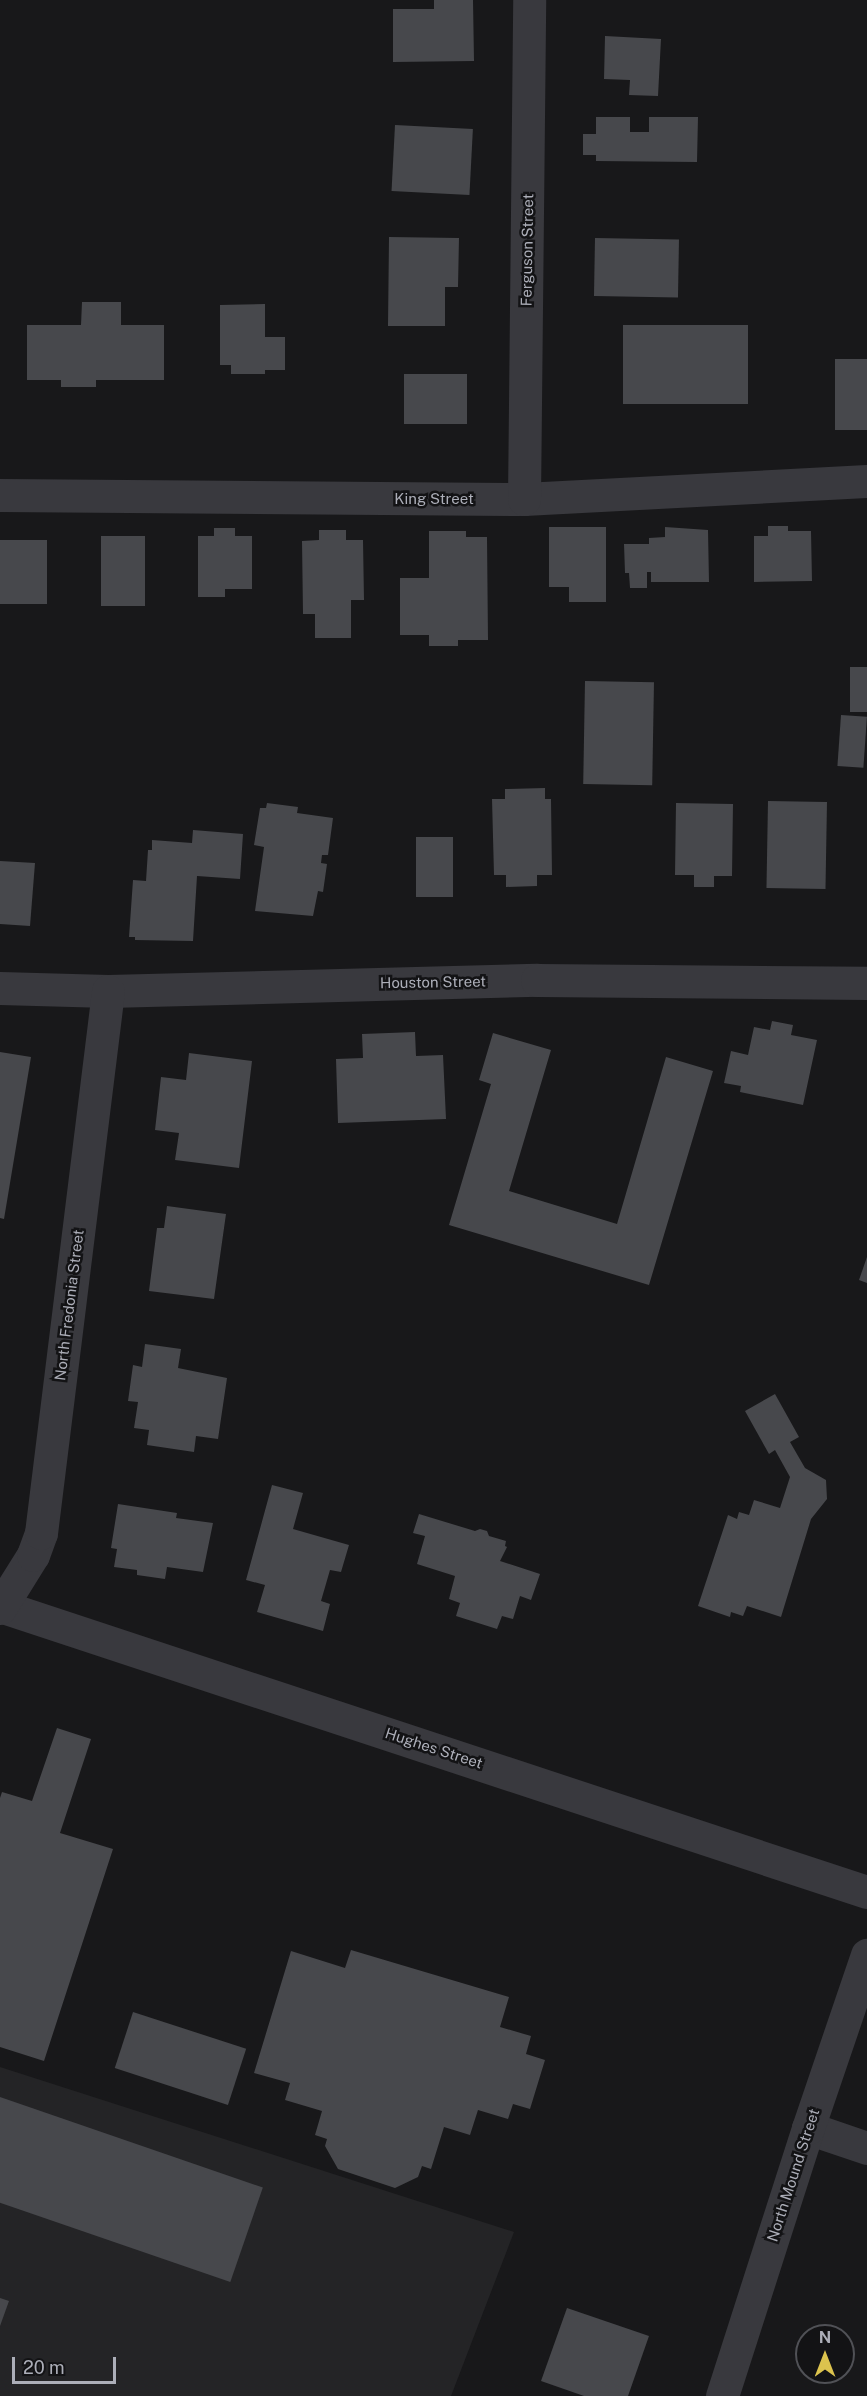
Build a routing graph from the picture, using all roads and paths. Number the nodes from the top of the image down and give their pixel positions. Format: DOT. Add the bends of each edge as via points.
graph roads {
  1 [pos="529,0"];
  2 [pos="867,481"];
  3 [pos="0,495"];
  4 [pos="524,500"];
  5 [pos="867,983"];
  6 [pos="0,988"];
  7 [pos="108,991"];
  8 [pos="0,1607"];
  9 [pos="867,1892"];
  10 [pos="867,1954"];
  11 [pos="808,2128"];
  12 [pos="867,2148"];
  13 [pos="722,2396"];
  1 -- 4 [label="street, Ferguson Street"];
  2 -- 4 [label="street, King Street"];
  3 -- 4 [label="street, King Street"];
  5 -- 7 [label="street, Houston Street" via="467,981"];
  6 -- 7 [label="street, Houston Street"];
  7 -- 8 [label="street, North Fredonia Street" via="41,1533 33,1555"];
  8 -- 9 [label="street, Hughes Street"];
  10 -- 11 [label="street, North Mound Street"];
  11 -- 12 [label="street"];
  11 -- 13 [label="street, North Mound Street"];
}
